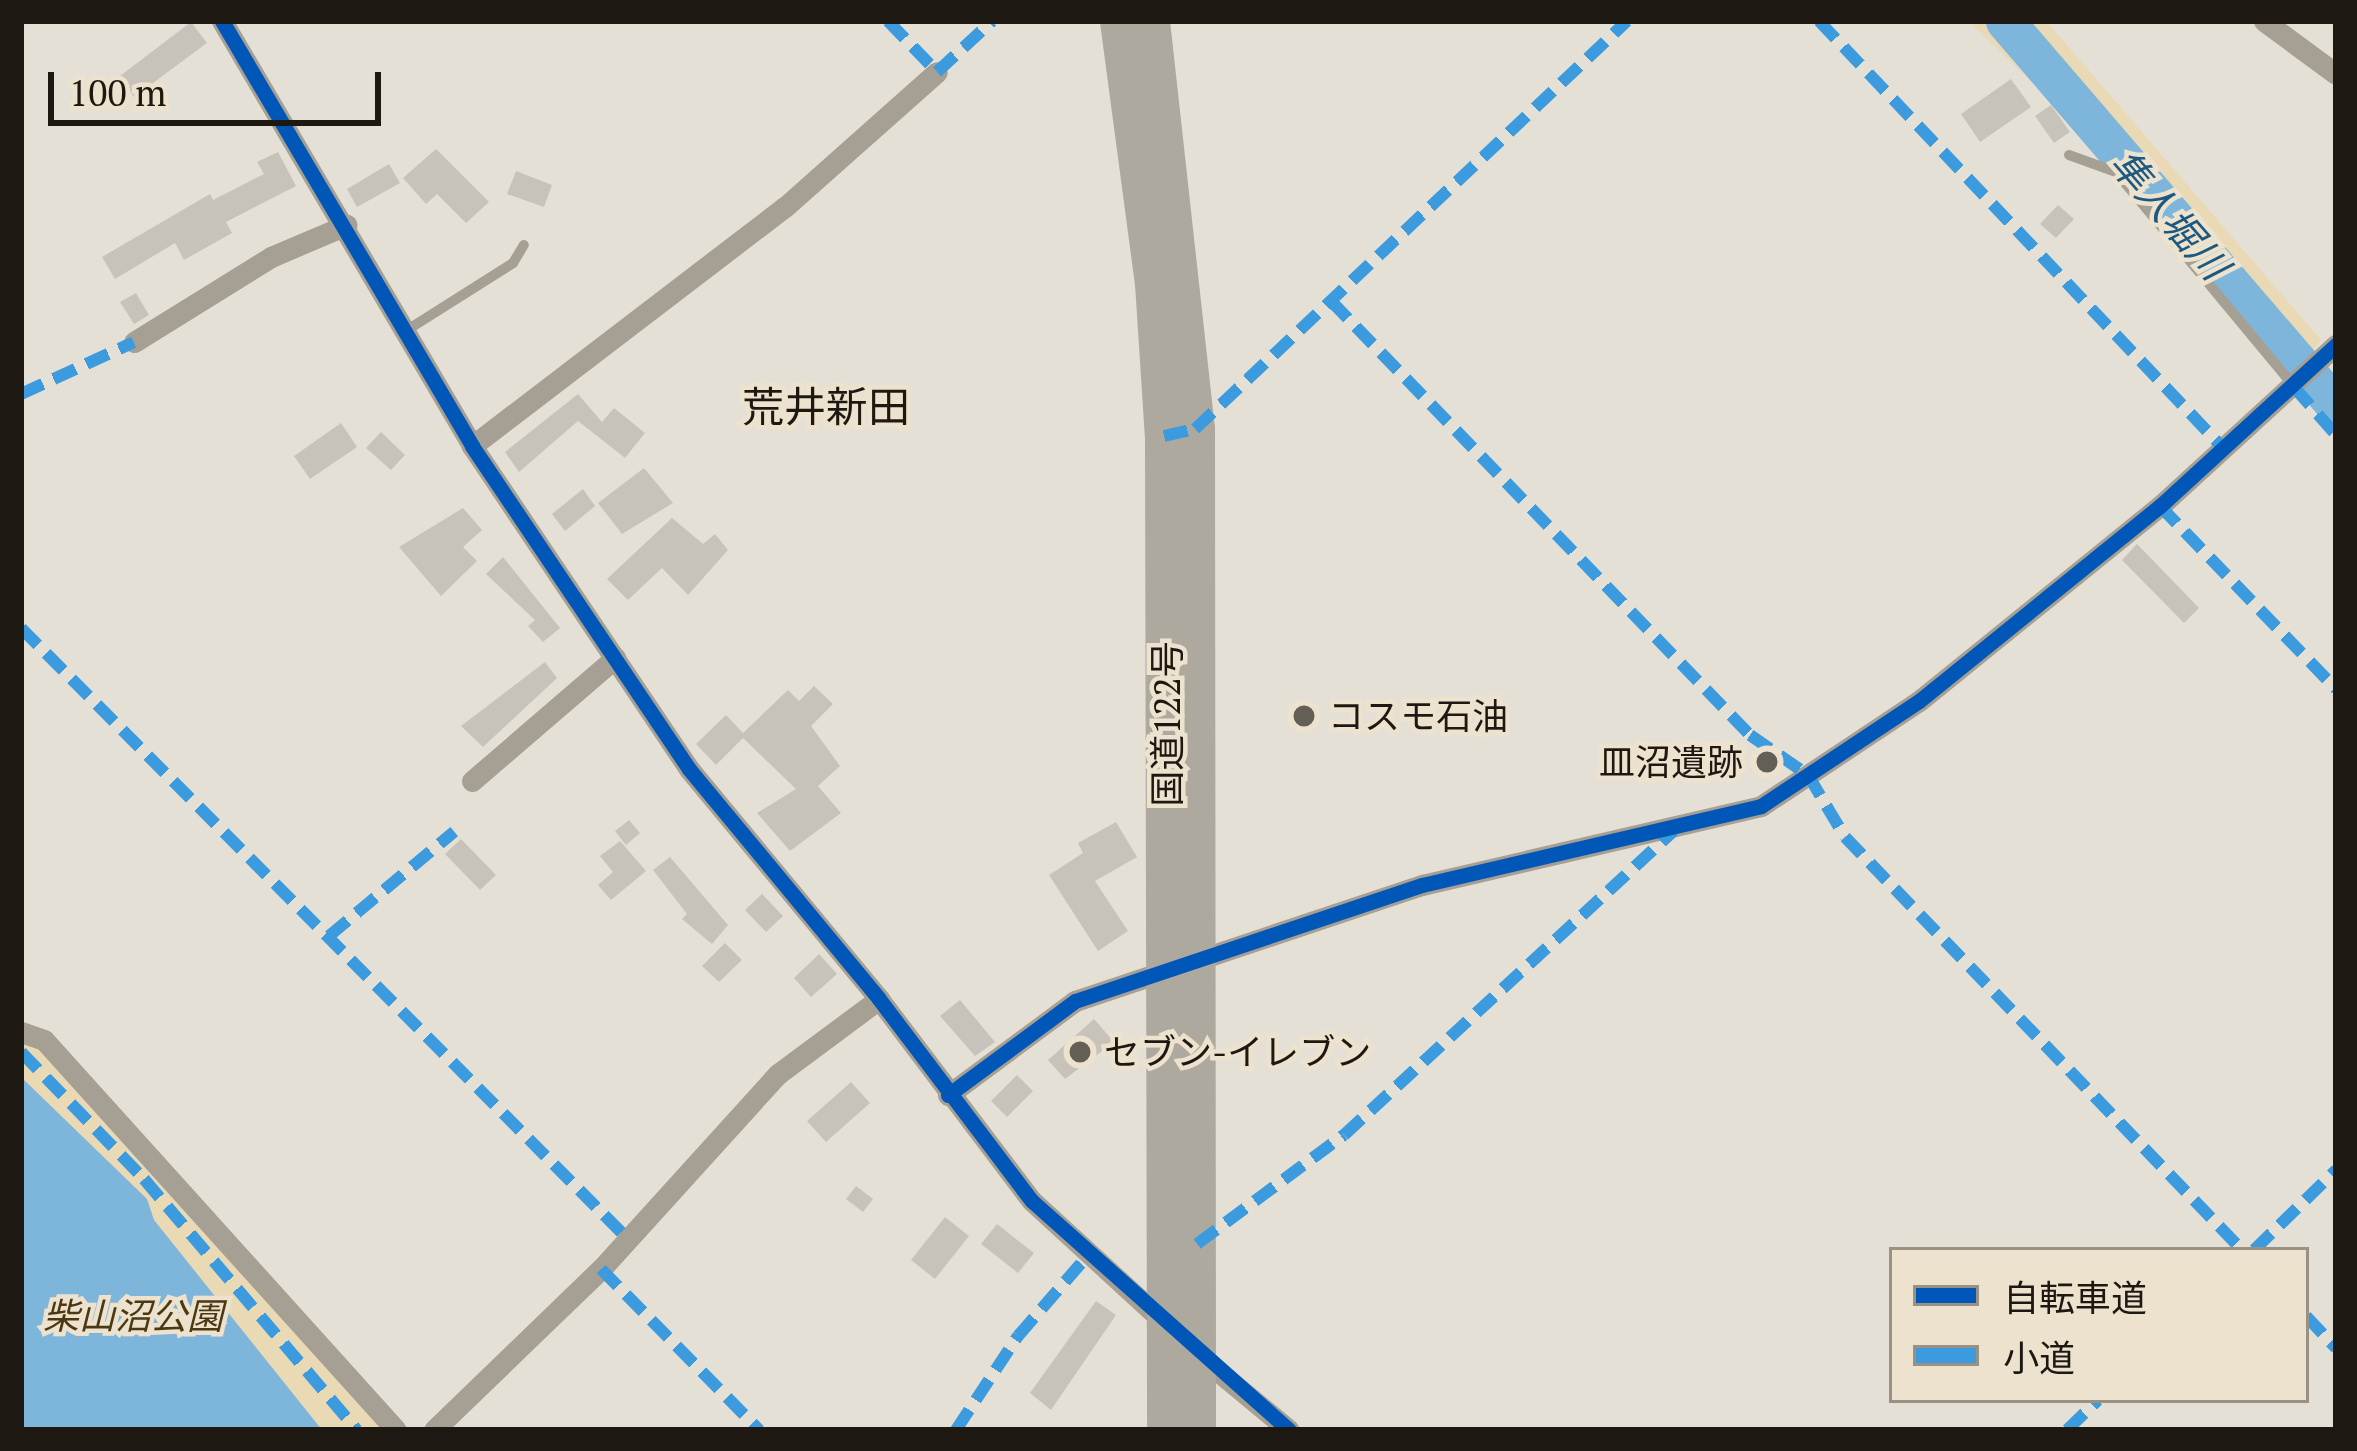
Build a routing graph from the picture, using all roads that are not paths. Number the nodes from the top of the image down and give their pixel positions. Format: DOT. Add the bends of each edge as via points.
graph roads {
  1 [pos="222,21"];
  2 [pos="1120,21"];
  3 [pos="1150,21"];
  4 [pos="2264,21"];
  5 [pos="937,72"];
  6 [pos="2336,74"];
  7 [pos="2069,155"];
  8 [pos="346,225"];
  9 [pos="524,244"];
  10 [pos="404,332"];
  11 [pos="134,342"];
  12 [pos="2336,345"];
  13 [pos="2294,387"];
  14 [pos="472,446"];
  15 [pos="615,658"];
  16 [pos="472,781"];
  17 [pos="1181,965"];
  18 [pos="879,998"];
  19 [pos="21,1032"];
  20 [pos="948,1095"];
  21 [pos="1167,1325"];
  22 [pos="1196,1353"];
  23 [pos="396,1430"];
  24 [pos="434,1430"];
  25 [pos="1166,1430"];
  26 [pos="1196,1430"];
  27 [pos="1288,1430"];
  1 -- 8 [label="street"];
  2 -- 17 [label="highway, 国道122号" via="1154,283 1164,436"];
  3 -- 17 [label="highway, 国道122号" via="1195,429"];
  4 -- 6 [label="street"];
  5 -- 14 [label="street" via="785,207"];
  7 -- 13 [label="lane" via="2116,172"];
  8 -- 10 [label="street"];
  8 -- 11 [label="street" via="271,257"];
  9 -- 10 [label="lane" via="513,262"];
  10 -- 14 [label="street"];
  12 -- 13 [label="street"];
  13 -- 17 [label="street" via="1919,701 1761,806 1422,885"];
  14 -- 15 [label="street"];
  15 -- 16 [label="street"];
  15 -- 18 [label="street" via="689,769"];
  17 -- 20 [label="street" via="1076,1000"];
  17 -- 21 [label="highway, 国道122号"];
  17 -- 22 [label="highway, 国道122号"];
  18 -- 20 [label="street"];
  18 -- 24 [label="street" via="778,1074 601,1269"];
  19 -- 23 [label="street" via="44,1040"];
  20 -- 21 [label="street" via="1032,1201"];
  21 -- 22 [label="street"];
  21 -- 25 [label="highway, 国道122号"];
  22 -- 26 [label="highway, 国道122号"];
  22 -- 27 [label="street"];
}
